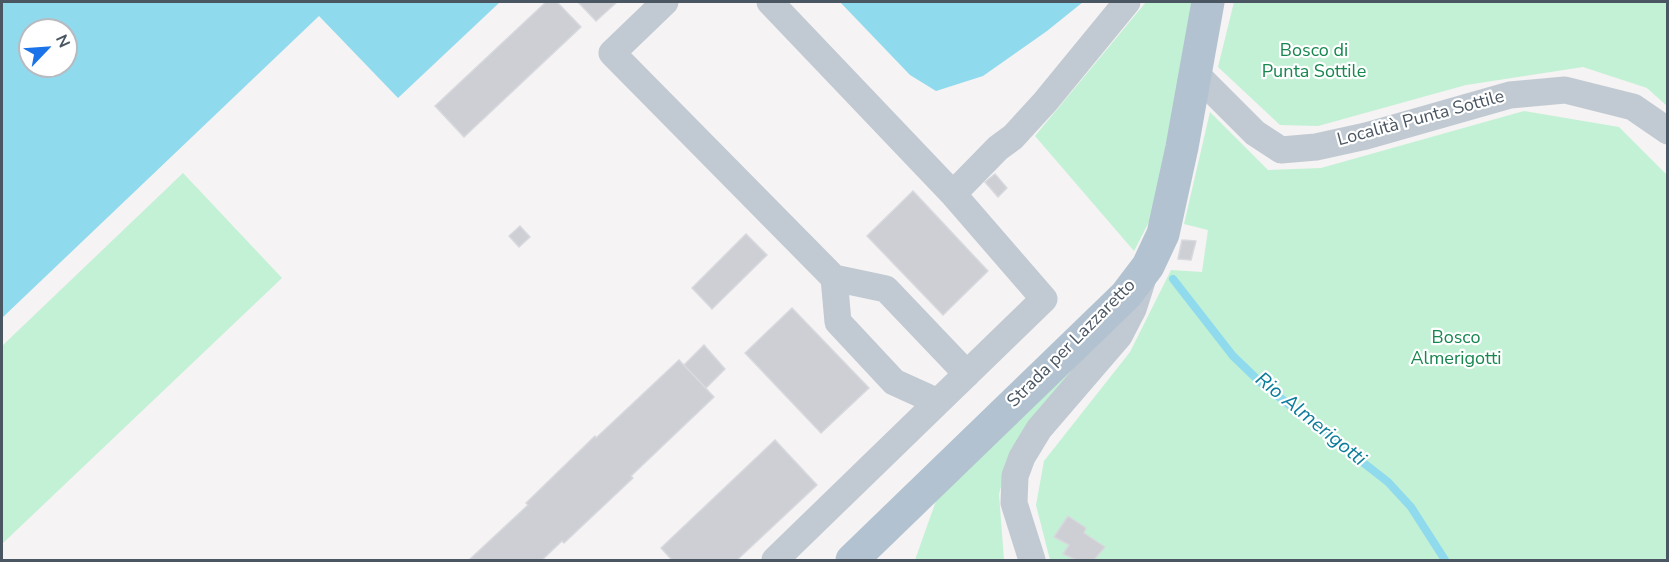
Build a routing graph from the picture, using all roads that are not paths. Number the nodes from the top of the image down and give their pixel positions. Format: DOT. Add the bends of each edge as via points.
graph roads {
  1 [pos="665,2"];
  2 [pos="770,2"];
  3 [pos="1127,2"];
  4 [pos="1208,2"];
  5 [pos="1195,73"];
  6 [pos="1668,131"];
  7 [pos="953,194"];
  8 [pos="1148,266"];
  9 [pos="834,278"];
  10 [pos="967,374"];
  11 [pos="938,402"];
  12 [pos="775,561"];
  13 [pos="852,561"];
  14 [pos="1032,561"];
  1 -- 9 [label="street" via="612,52"];
  2 -- 7 [label="street"];
  3 -- 7 [label="street" via="1045,102"];
  4 -- 5 [label="main road, Strada per Lazzaretto"];
  5 -- 6 [label="street, Località Punta Sottile" via="1255,133 1281,150 1366,136 1510,95 1565,90 1633,107"];
  5 -- 8 [label="main road, Strada per Lazzaretto" via="1164,234"];
  7 -- 10 [label="street" via="1044,299"];
  8 -- 13 [label="main road, Strada per Lazzaretto" via="1126,295"];
  8 -- 14 [label="street" via="1119,336 1039,429 1022,457 1015,476 1014,503"];
  9 -- 10 [label="street" via="886,290"];
  9 -- 11 [label="street" via="838,322 894,382"];
  10 -- 11 [label="street"];
  11 -- 12 [label="street"];
}
